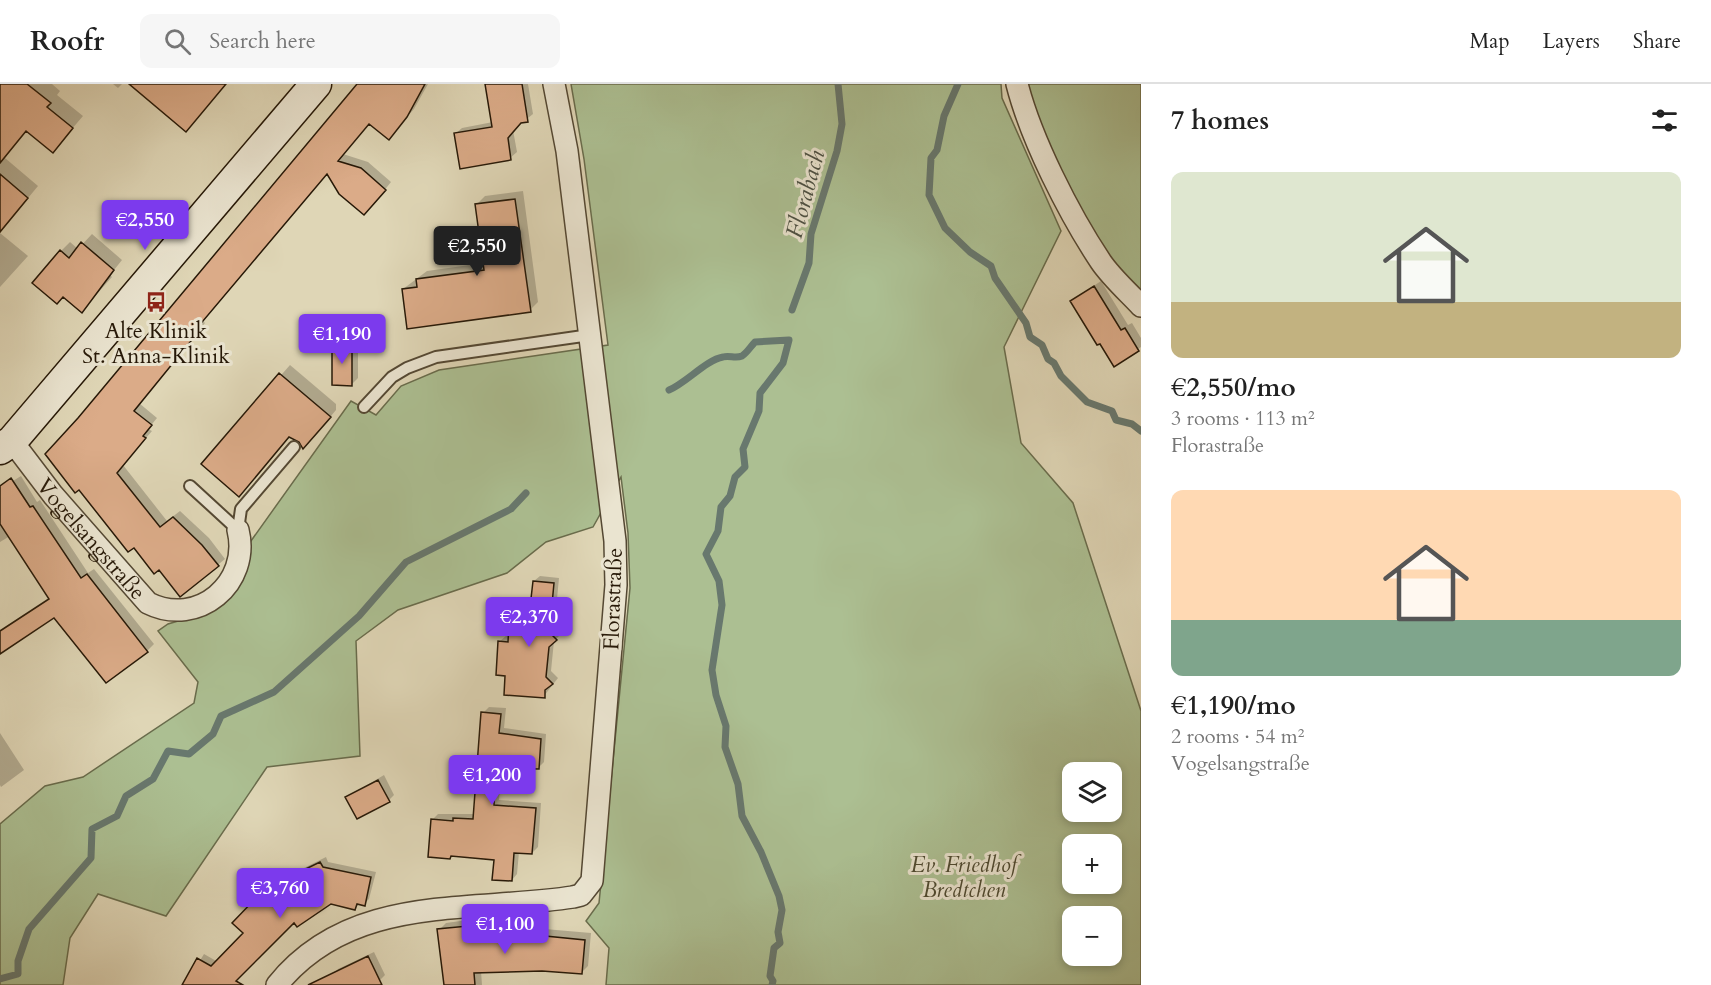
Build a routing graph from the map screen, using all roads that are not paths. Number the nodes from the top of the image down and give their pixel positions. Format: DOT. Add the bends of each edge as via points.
graph roads {
  1 [pos="316,84"];
  2 [pos="554,84"];
  3 [pos="1017,84"];
  4 [pos="1141,306"];
  5 [pos="590,335"];
  6 [pos="364,407"];
  7 [pos="6,445"];
  8 [pos="294,447"];
  9 [pos="190,486"];
  10 [pos="238,530"];
  11 [pos="278,985"];
  1 -- 7 [label="street, Vogelsangstraße"];
  2 -- 5 [label="street, Florastraße" via="567,151"];
  3 -- 4 [label="street" via="1043,154 1081,228 1102,264"];
  5 -- 6 [label="lane" via="436,357 392,378"];
  5 -- 11 [label="street, Florastraße" via="615,541 616,585 592,881 581,895 441,909 363,923 315,947"];
  7 -- 10 [label="street, Vogelsangstraße" via="148,603 163,611 177,612 207,602 230,583 240,560"];
  8 -- 10 [label="lane" via="241,509"];
  9 -- 10 [label="lane"];
}
